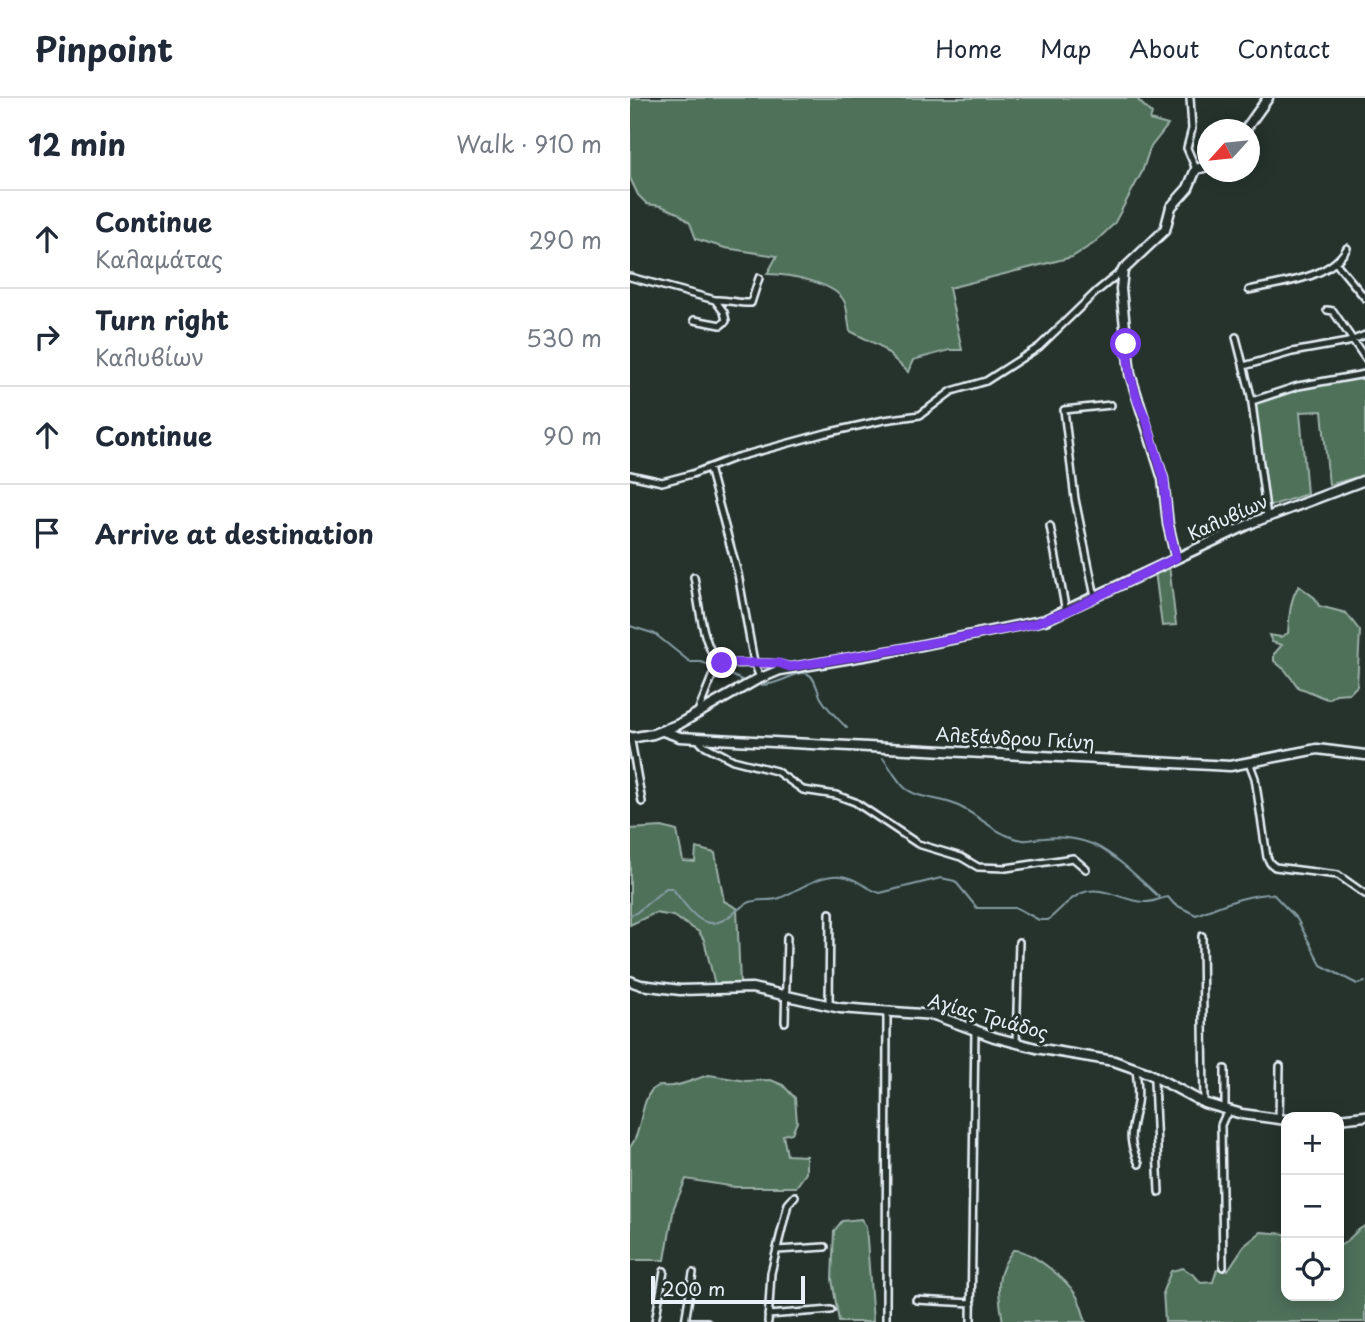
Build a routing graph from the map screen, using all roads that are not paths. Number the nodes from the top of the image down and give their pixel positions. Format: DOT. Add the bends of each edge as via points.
graph roads {
  1 [pos="1190,98"];
  2 [pos="1268,98"];
  3 [pos="1253,119"];
  4 [pos="1196,169"];
  5 [pos="1347,248"];
  6 [pos="1336,263"];
  7 [pos="1124,270"];
  8 [pos="630,277"];
  9 [pos="759,278"];
  10 [pos="1249,290"];
  11 [pos="1365,298"];
  12 [pos="715,300"];
  13 [pos="1327,310"];
  14 [pos="694,320"];
  15 [pos="1365,335"];
  16 [pos="1236,337"];
  17 [pos="1352,341"];
  18 [pos="1365,358"];
  19 [pos="1244,366"];
  20 [pos="1365,374"];
  21 [pos="1252,401"];
  22 [pos="1111,405"];
  23 [pos="709,468"];
  24 [pos="630,475"];
  25 [pos="1365,480"];
  26 [pos="1267,517"];
  27 [pos="1050,526"];
  28 [pos="1176,558"];
  29 [pos="694,577"];
  30 [pos="1095,597"];
  31 [pos="1066,612"];
  32 [pos="754,662"];
  33 [pos="720,664"];
  34 [pos="790,667"];
  35 [pos="758,679"];
  36 [pos="696,714"];
  37 [pos="663,731"];
  38 [pos="630,737"];
  39 [pos="697,738"];
  40 [pos="1365,755"];
  41 [pos="1249,762"];
  42 [pos="642,802"];
  43 [pos="1086,869"];
  44 [pos="1365,894"];
  45 [pos="830,913"];
  46 [pos="1202,936"];
  47 [pos="787,937"];
  48 [pos="1019,942"];
  49 [pos="630,981"];
  50 [pos="786,995"];
  51 [pos="829,1006"];
  52 [pos="887,1011"];
  53 [pos="785,1022"];
  54 [pos="975,1028"];
  55 [pos="1016,1043"];
  56 [pos="1280,1066"];
  57 [pos="1136,1069"];
  58 [pos="1225,1069"];
  59 [pos="1155,1077"];
  60 [pos="1204,1102"];
  61 [pos="1228,1110"];
  62 [pos="1283,1112"];
  63 [pos="1365,1116"];
  64 [pos="1344,1118"];
  65 [pos="1281,1120"];
  66 [pos="1139,1164"];
  67 [pos="1159,1192"];
  68 [pos="795,1196"];
  69 [pos="825,1247"];
  70 [pos="777,1250"];
  71 [pos="1223,1267"];
  72 [pos="664,1271"];
  73 [pos="693,1273"];
  74 [pos="916,1300"];
  75 [pos="972,1303"];
  76 [pos="831,1310"];
  77 [pos="768,1319"];
  78 [pos="655,1322"];
  79 [pos="685,1322"];
  80 [pos="707,1322"];
  81 [pos="886,1322"];
  82 [pos="971,1322"];
  1 -- 4 [label="street" via="1192,129 1187,148"];
  2 -- 3 [label="street"];
  4 -- 7 [label="street" via="1188,188 1171,207 1165,230"];
  5 -- 6 [label="street"];
  6 -- 10 [label="street"];
  6 -- 11 [label="street"];
  7 -- 23 [label="street" via="1039,347 986,382 952,391 920,415 826,433"];
  7 -- 28 [label="street" via="1121,289 1130,374 1164,479"];
  8 -- 12 [label="street"];
  9 -- 12 [label="street" via="751,303"];
  12 -- 14 [label="street" via="726,321 721,325"];
  13 -- 17 [label="street" via="1333,311"];
  15 -- 17 [label="street"];
  16 -- 19 [label="street"];
  17 -- 18 [label="street"];
  17 -- 19 [label="street"];
  19 -- 21 [label="street"];
  20 -- 21 [label="street" via="1298,386"];
  21 -- 26 [label="street"];
  22 -- 30 [label="street" via="1064,410 1073,486"];
  23 -- 24 [label="street" via="662,482"];
  23 -- 32 [label="street" via="738,574"];
  25 -- 26 [label="street, Καλυβίων"];
  26 -- 28 [label="street, Καλυβίων"];
  27 -- 31 [label="street"];
  28 -- 30 [label="street, Καλυβίων"];
  29 -- 33 [label="street" via="709,650"];
  30 -- 31 [label="street, Καλυβίων"];
  31 -- 34 [label="street, Καλυβίων" via="1033,624"];
  32 -- 33 [label="street"];
  32 -- 34 [label="street"];
  32 -- 35 [label="street"];
  33 -- 36 [label="street"];
  34 -- 35 [label="street, Καλυβίων"];
  35 -- 36 [label="street, Καλυβίων"];
  36 -- 37 [label="street, Καλυβίων"];
  37 -- 38 [label="street, Καλυβίων"];
  37 -- 39 [label="street, Αλεξάνδρου Γκίνη"];
  38 -- 42 [label="street"];
  39 -- 41 [label="street, Αλεξάνδρου Γκίνη" via="1230,766"];
  39 -- 43 [label="street" via="733,760 776,771 803,790 855,802 918,844 978,867 1006,868 1073,858"];
  40 -- 41 [label="street, Αλεξάνδρου Γκίνη" via="1317,749"];
  41 -- 44 [label="street" via="1270,863 1338,875"];
  45 -- 51 [label="street"];
  46 -- 60 [label="street"];
  47 -- 50 [label="street"];
  48 -- 55 [label="street"];
  49 -- 50 [label="street, Αγίας Τριάδος" via="659,988 752,988"];
  50 -- 51 [label="street, Αγίας Τριάδος"];
  50 -- 53 [label="street"];
  51 -- 52 [label="street, Αγίας Τριάδος"];
  52 -- 54 [label="street, Αγίας Τριάδος" via="934,1015"];
  52 -- 81 [label="street"];
  54 -- 55 [label="street, Αγίας Τριάδος"];
  54 -- 75 [label="street"];
  55 -- 57 [label="street, Αγίας Τριάδος"];
  56 -- 62 [label="street"];
  57 -- 59 [label="street, Αγίας Τριάδος"];
  57 -- 66 [label="street" via="1137,1103 1130,1134"];
  58 -- 61 [label="street"];
  59 -- 60 [label="street, Αγίας Τριάδος"];
  59 -- 67 [label="street"];
  60 -- 61 [label="street, Αγίας Τριάδος"];
  61 -- 65 [label="street, Αγίας Τριάδος"];
  61 -- 71 [label="street" via="1221,1125"];
  63 -- 64 [label="street"];
  68 -- 70 [label="street" via="788,1204"];
  69 -- 70 [label="street"];
  70 -- 77 [label="street"];
  72 -- 78 [label="street"];
  73 -- 79 [label="street"];
  74 -- 75 [label="street"];
  75 -- 82 [label="street"];
  76 -- 77 [label="street"];
  79 -- 80 [label="street"];
}
